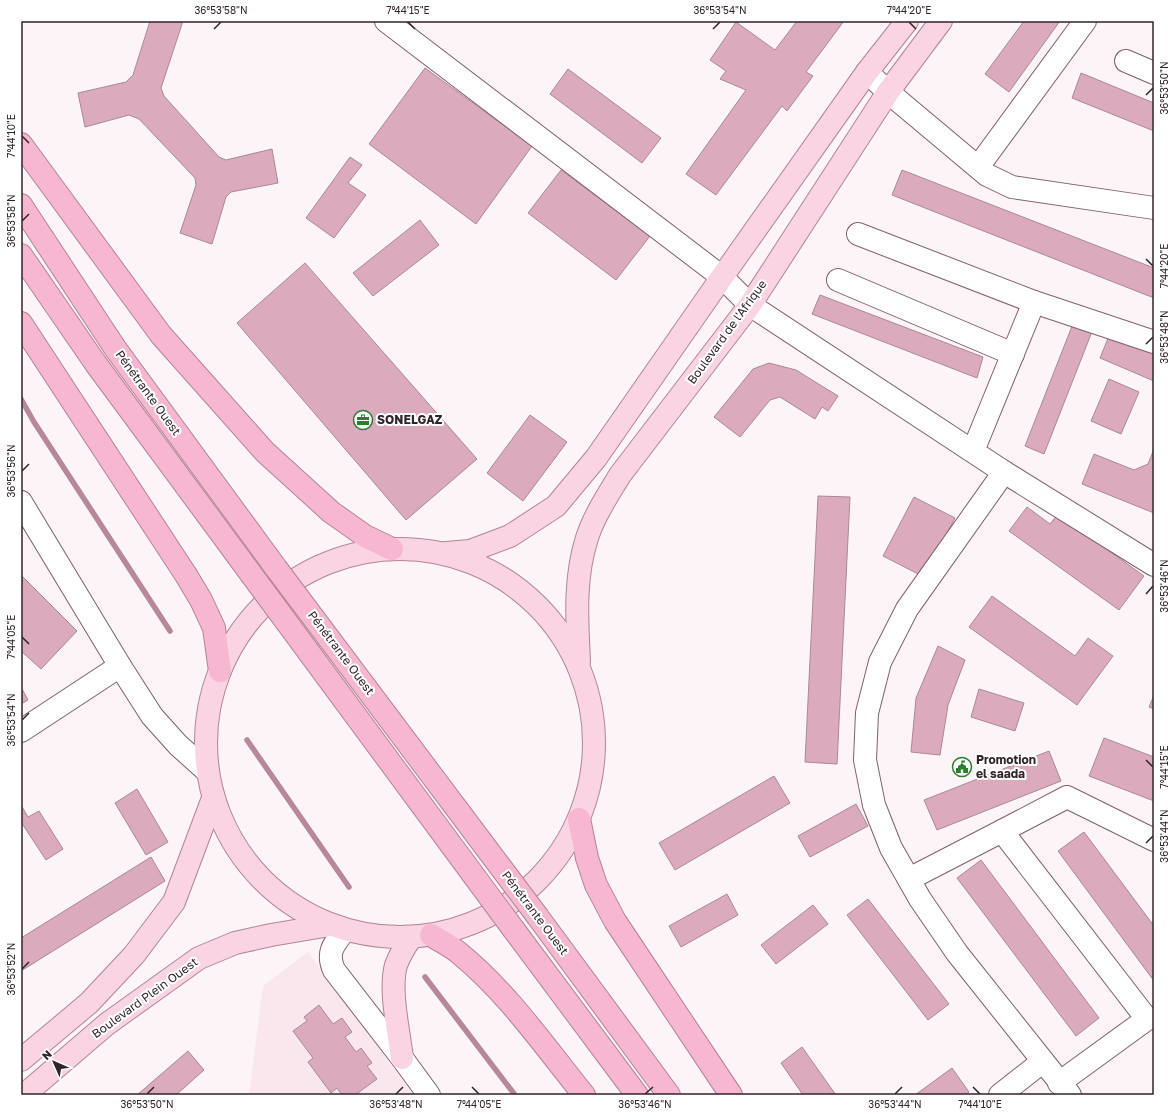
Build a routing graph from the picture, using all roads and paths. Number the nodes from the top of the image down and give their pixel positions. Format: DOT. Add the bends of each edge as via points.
graph roads {
  1 [pos="386,21"];
  2 [pos="907,21"];
  3 [pos="941,21"];
  4 [pos="1085,21"];
  5 [pos="1126,61"];
  6 [pos="867,72"];
  7 [pos="1154,73"];
  8 [pos="888,92"];
  9 [pos="21,144"];
  10 [pos="978,167"];
  11 [pos="21,205"];
  12 [pos="1154,208"];
  13 [pos="858,234"];
  14 [pos="21,255"];
  15 [pos="722,276"];
  16 [pos="838,280"];
  17 [pos="1034,302"];
  18 [pos="750,305"];
  19 [pos="21,323"];
  20 [pos="1154,342"];
  21 [pos="1013,354"];
  22 [pos="973,451"];
  23 [pos="1004,472"];
  24 [pos="21,502"];
  25 [pos="392,549"];
  26 [pos="442,553"];
  27 [pos="1154,565"];
  28 [pos="579,665"];
  29 [pos="120,666"];
  30 [pos="220,670"];
  31 [pos="21,731"];
  32 [pos="207,770"];
  33 [pos="213,798"];
  34 [pos="579,819"];
  35 [pos="1002,831"];
  36 [pos="1154,840"];
  37 [pos="909,879"];
  38 [pos="338,928"];
  39 [pos="421,936"];
  40 [pos="402,1058"];
  41 [pos="21,1060"];
  42 [pos="1042,1062"];
  43 [pos="1064,1089"];
  44 [pos="24,1095"];
  45 [pos="429,1095"];
  46 [pos="584,1095"];
  47 [pos="637,1095"];
  48 [pos="669,1095"];
  49 [pos="731,1095"];
  50 [pos="1000,1095"];
  1 -- 15 [label="street"];
  2 -- 6 [label="main road"];
  3 -- 8 [label="main road, Boulevard de l'Afrique"];
  4 -- 10 [label="street"];
  5 -- 7 [label="street"];
  6 -- 8 [label="street"];
  6 -- 15 [label="main road"];
  8 -- 10 [label="street"];
  8 -- 18 [label="main road, Boulevard de l'Afrique"];
  9 -- 25 [label="highway" via="161,335 265,452 331,512 365,536"];
  10 -- 12 [label="street" via="987,175 1012,186"];
  11 -- 48 [label="highway, Pénétrante Ouest, bridge" via="115,348"];
  13 -- 17 [label="street"];
  14 -- 47 [label="highway, Pénétrante Ouest, bridge" via="101,371"];
  15 -- 18 [label="street"];
  15 -- 26 [label="main road" via="596,458 556,506 510,536 470,550"];
  16 -- 21 [label="street"];
  17 -- 20 [label="street"];
  17 -- 21 [label="street"];
  18 -- 22 [label="street"];
  18 -- 28 [label="main road, Boulevard de l'Afrique" via="620,475 602,505 587,537 580,569 576,600"];
  19 -- 30 [label="highway" via="201,600 214,628"];
  21 -- 22 [label="street"];
  22 -- 23 [label="street"];
  23 -- 27 [label="street"];
  23 -- 37 [label="street" via="907,609 880,662 867,713 865,760 874,804 892,848"];
  24 -- 29 [label="street"];
  25 -- 26 [label="main road"];
  25 -- 30 [label="main road" via="348,556 307,573 271,598 241,632"];
  26 -- 28 [label="main road" via="485,568 524,592 556,626"];
  28 -- 34 [label="main road" via="591,703 595,742 591,781"];
  29 -- 31 [label="street"];
  29 -- 32 [label="street" via="164,731"];
  30 -- 32 [label="main road" via="206,730"];
  32 -- 33 [label="main road"];
  33 -- 38 [label="main road" via="230,839 257,876 290,904"];
  33 -- 41 [label="main road" via="174,902 134,955 88,1003"];
  34 -- 39 [label="main road" via="555,861 520,896 478,921"];
  34 -- 49 [label="highway" via="596,885 615,921"];
  35 -- 36 [label="street" via="1068,797"];
  35 -- 37 [label="street"];
  35 -- 43 [label="street" via="1146,1019"];
  37 -- 42 [label="street" via="958,953"];
  38 -- 39 [label="main road" via="389,938"];
  38 -- 40 [label="street" via="330,956 334,970"];
  38 -- 44 [label="main road, Boulevard Plein Ouest" via="271,935 236,943 198,958 107,1024"];
  39 -- 40 [label="main road" via="400,956 394,977"];
  39 -- 46 [label="highway" via="458,952 478,969 509,1002"];
  40 -- 45 [label="street"];
  42 -- 43 [label="street"];
  42 -- 50 [label="street"];
}
